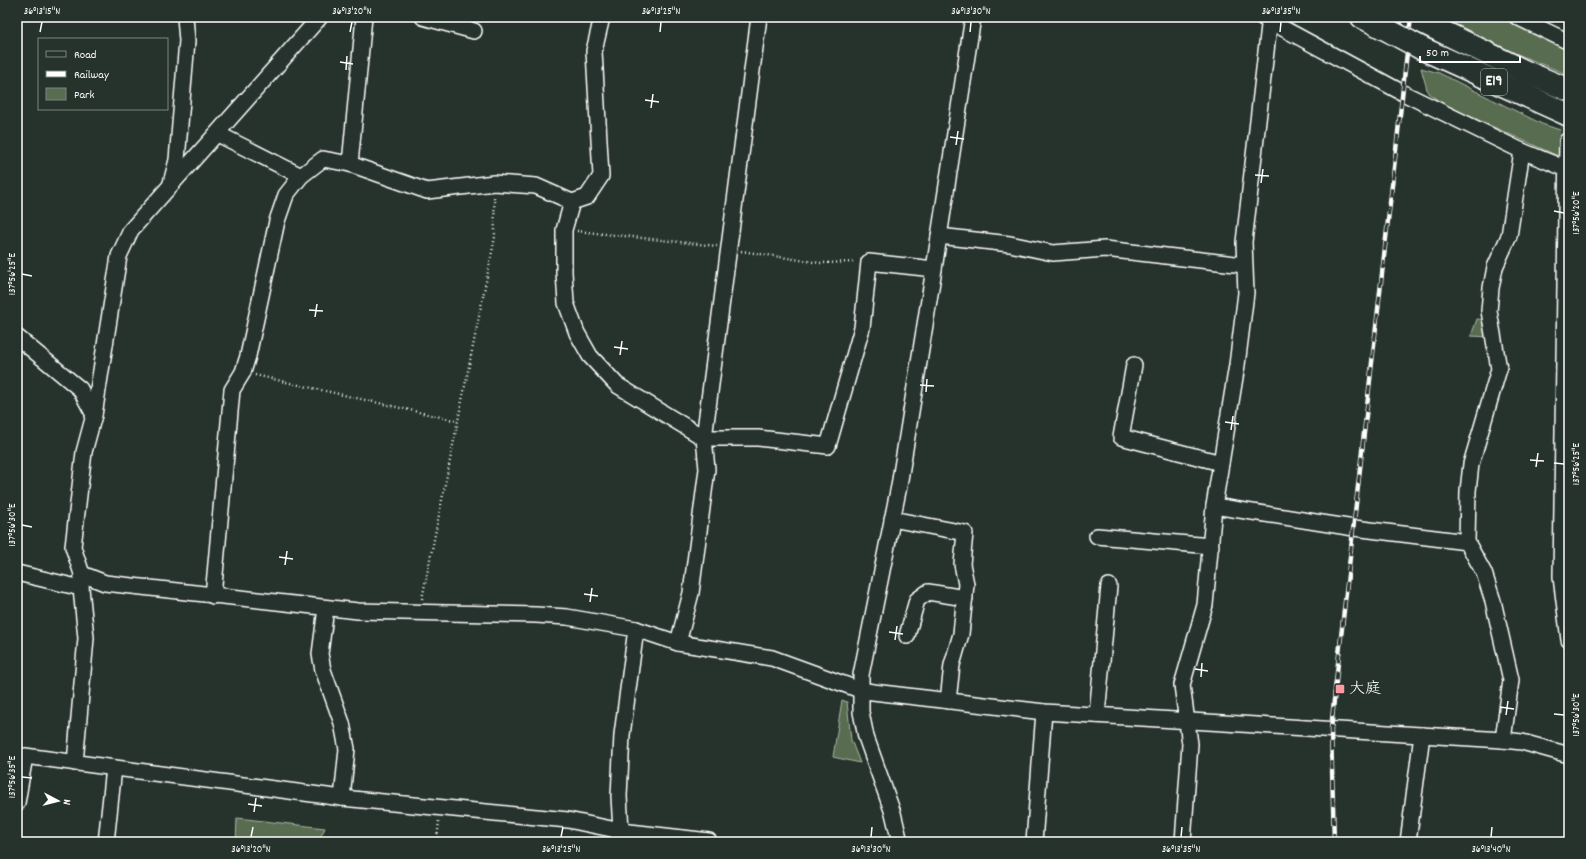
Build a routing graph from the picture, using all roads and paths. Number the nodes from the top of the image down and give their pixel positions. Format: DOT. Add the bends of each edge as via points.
graph roads {
  1 [pos="185,17"];
  2 [pos="320,17"];
  3 [pos="364,17"];
  4 [pos="422,17"];
  5 [pos="602,17"];
  6 [pos="759,17"];
  7 [pos="973,17"];
  8 [pos="1362,17"];
  9 [pos="1517,17"];
  10 [pos="1267,18"];
  11 [pos="1419,20"];
  12 [pos="474,31"];
  13 [pos="1569,42"];
  14 [pos="1569,90"];
  15 [pos="1569,115"];
  16 [pos="218,134"];
  17 [pos="1567,141"];
  18 [pos="1522,151"];
  19 [pos="350,164"];
  20 [pos="1568,170"];
  21 [pos="301,176"];
  22 [pos="494,183"];
  23 [pos="171,184"];
  24 [pos="572,202"];
  25 [pos="564,230"];
  26 [pos="939,236"];
  27 [pos="728,247"];
  28 [pos="869,262"];
  29 [pos="1244,264"];
  30 [pos="934,269"];
  31 [pos="17,337"];
  32 [pos="1134,365"];
  33 [pos="243,372"];
  34 [pos="94,415"];
  35 [pos="458,420"];
  36 [pos="704,438"];
  37 [pos="1221,463"];
  38 [pos="1214,506"];
  39 [pos="892,519"];
  40 [pos="1097,536"];
  41 [pos="1467,542"];
  42 [pos="1211,546"];
  43 [pos="1565,554"];
  44 [pos="17,573"];
  45 [pos="82,581"];
  46 [pos="1109,586"];
  47 [pos="213,596"];
  48 [pos="965,598"];
  49 [pos="326,608"];
  50 [pos="419,612"];
  51 [pos="636,629"];
  52 [pos="907,636"];
  53 [pos="1569,640"];
  54 [pos="678,643"];
  55 [pos="860,690"];
  56 [pos="948,701"];
  57 [pos="1044,712"];
  58 [pos="1097,715"];
  59 [pos="1186,720"];
  60 [pos="1422,735"];
  61 [pos="1503,740"];
  62 [pos="1569,754"];
  63 [pos="75,763"];
  64 [pos="114,768"];
  65 [pos="342,798"];
  66 [pos="17,803"];
  67 [pos="441,808"];
  68 [pos="619,837"];
  69 [pos="709,841"];
  70 [pos="106,842"];
  71 [pos="437,842"];
  72 [pos="900,842"];
  73 [pos="1034,842"];
  74 [pos="1183,842"];
  75 [pos="1408,842"];
  1 -- 23 [label="street" via="187,41 177,160"];
  2 -- 16 [label="street"];
  3 -- 19 [label="street"];
  4 -- 12 [label="street"];
  5 -- 24 [label="street" via="594,50 600,176 587,197"];
  6 -- 27 [label="street"];
  7 -- 26 [label="street"];
  8 -- 15 [label="highway, E19, bridge" via="1421,48"];
  9 -- 13 [label="street"];
  10 -- 18 [label="street" via="1403,93"];
  10 -- 29 [label="street" via="1244,242"];
  11 -- 14 [label="highway, E19"];
  16 -- 21 [label="street"];
  16 -- 23 [label="street"];
  17 -- 20 [label="street"];
  18 -- 20 [label="street"];
  18 -- 41 [label="street" via="1508,236 1495,266 1491,288 1489,311 1499,369 1471,464"];
  19 -- 21 [label="street" via="323,159"];
  19 -- 22 [label="street" via="427,192"];
  20 -- 43 [label="street"];
  21 -- 33 [label="street" via="286,195 277,221"];
  22 -- 24 [label="street" via="536,186"];
  22 -- 35 [label="path" via="495,236"];
  23 -- 34 [label="street" via="131,230 119,256"];
  24 -- 25 [label="street"];
  25 -- 27 [label="path"];
  25 -- 36 [label="street" via="566,303 577,333 590,356 617,385"];
  26 -- 29 [label="street" via="1010,244 1053,253 1105,249"];
  26 -- 30 [label="street"];
  27 -- 28 [label="path" via="820,263"];
  27 -- 36 [label="street"];
  28 -- 30 [label="street"];
  28 -- 36 [label="street" via="862,328 828,446 758,438"];
  29 -- 37 [label="street" via="1246,294"];
  30 -- 39 [label="street"];
  31 -- 34 [label="street" via="80,389"];
  32 -- 37 [label="street" via="1121,437"];
  33 -- 35 [label="path"];
  33 -- 47 [label="street" via="232,390"];
  34 -- 45 [label="street" via="84,452 73,547"];
  35 -- 50 [label="path"];
  36 -- 54 [label="street" via="707,469 691,593"];
  37 -- 38 [label="street"];
  38 -- 41 [label="street" via="1354,528"];
  38 -- 42 [label="street"];
  39 -- 48 [label="street" via="965,533 962,564 966,584"];
  39 -- 55 [label="street"];
  40 -- 42 [label="street"];
  41 -- 61 [label="street" via="1484,573 1511,680"];
  42 -- 59 [label="street" via="1205,606 1182,685"];
  43 -- 53 [label="street" via="1561,577"];
  44 -- 45 [label="street"];
  45 -- 47 [label="street"];
  45 -- 63 [label="street" via="86,638"];
  46 -- 58 [label="street"];
  47 -- 49 [label="street"];
  48 -- 52 [label="street" via="928,592 918,600"];
  48 -- 56 [label="street"];
  49 -- 50 [label="street"];
  49 -- 65 [label="street" via="320,654 323,670 342,723 347,748"];
  50 -- 51 [label="street" via="536,614"];
  51 -- 54 [label="street"];
  51 -- 68 [label="street" via="622,735"];
  54 -- 55 [label="street" via="772,658"];
  55 -- 56 [label="street"];
  55 -- 72 [label="street" via="866,737 893,813"];
  56 -- 57 [label="street"];
  57 -- 58 [label="street"];
  57 -- 73 [label="street"];
  58 -- 59 [label="street"];
  59 -- 60 [label="street"];
  59 -- 74 [label="street" via="1190,744"];
  60 -- 61 [label="street"];
  60 -- 75 [label="street"];
  61 -- 62 [label="street"];
  63 -- 64 [label="street"];
  63 -- 66 [label="street" via="25,756"];
  64 -- 65 [label="street"];
  64 -- 70 [label="street"];
  65 -- 67 [label="street"];
  67 -- 68 [label="street" via="568,820"];
  67 -- 71 [label="path"];
  68 -- 69 [label="street"];
}
